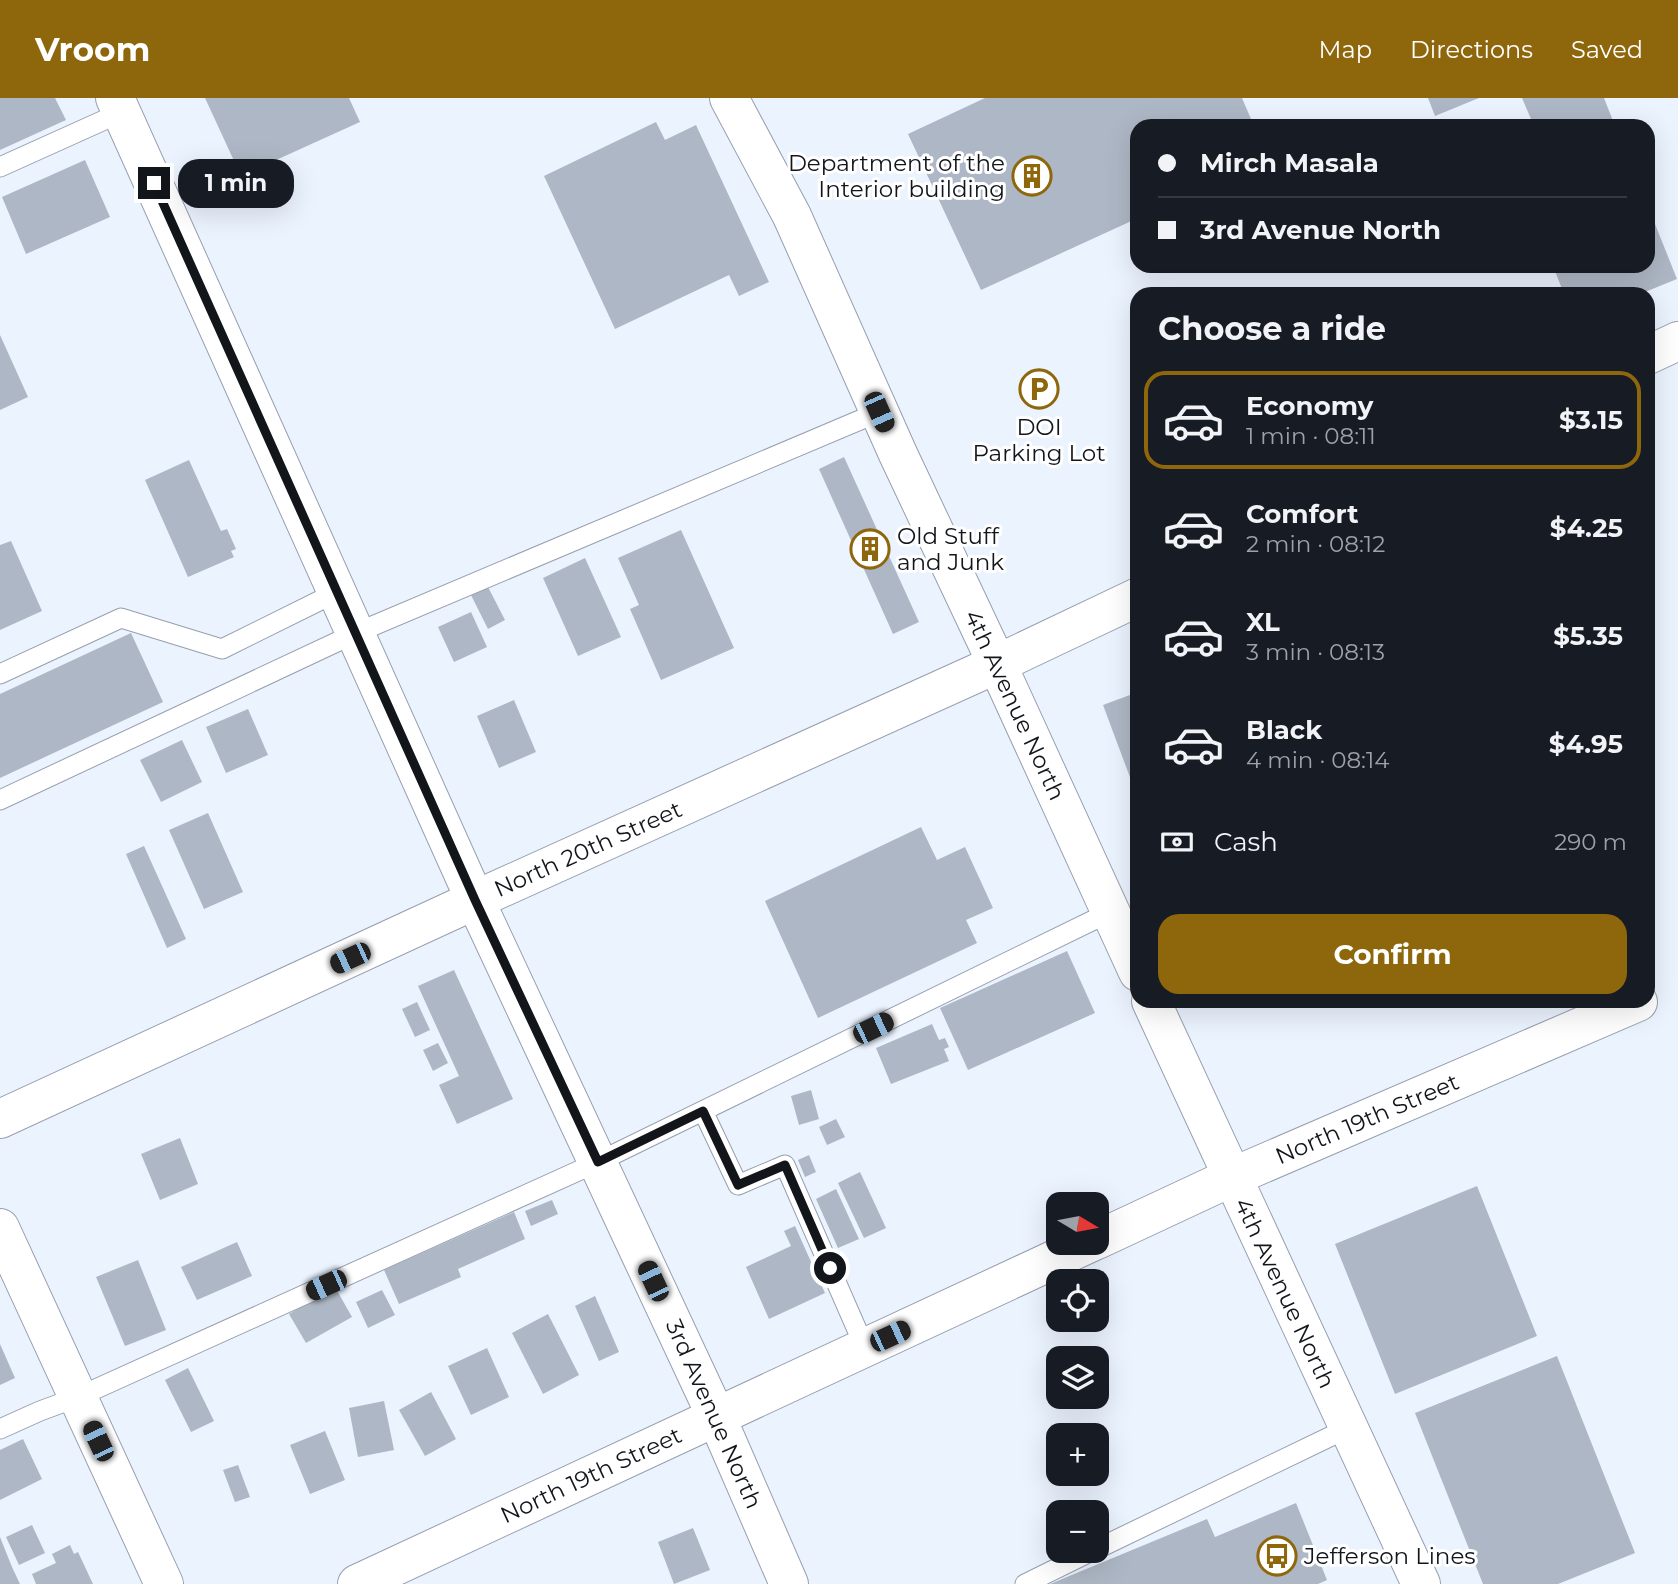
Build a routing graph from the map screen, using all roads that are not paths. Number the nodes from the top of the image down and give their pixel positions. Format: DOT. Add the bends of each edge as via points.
graph roads {
  1 [pos="729,98"];
  2 [pos="119,105"];
  3 [pos="0,167"];
  4 [pos="1678,341"];
  5 [pos="1655,352"];
  6 [pos="879,412"];
  7 [pos="337,592"];
  8 [pos="1130,601"];
  9 [pos="356,633"];
  10 [pos="997,664"];
  11 [pos="0,674"];
  12 [pos="0,800"];
  13 [pos="475,900"];
  14 [pos="1110,912"];
  15 [pos="1130,955"];
  16 [pos="1154,1008"];
  17 [pos="1624,1008"];
  18 [pos="703,1111"];
  19 [pos="0,1119"];
  20 [pos="598,1162"];
  21 [pos="1232,1177"];
  22 [pos="0,1228"];
  23 [pos="1110,1234"];
  24 [pos="1063,1255"];
  25 [pos="864,1348"];
  26 [pos="78,1397"];
  27 [pos="716,1416"];
  28 [pos="1348,1428"];
  29 [pos="0,1429"];
  30 [pos="1109,1544"];
  31 [pos="1069,1563"];
  32 [pos="164,1584"];
  33 [pos="356,1584"];
  34 [pos="789,1584"];
  35 [pos="1025,1584"];
  36 [pos="1421,1584"];
  1 -- 6 [label="street, 4th Avenue North" via="792,216"];
  2 -- 3 [label="lane"];
  2 -- 7 [label="street, 3rd Avenue North"];
  4 -- 5 [label="street"];
  6 -- 9 [label="lane"];
  6 -- 10 [label="street, 4th Avenue North"];
  7 -- 9 [label="street, 3rd Avenue North"];
  7 -- 11 [label="lane" via="222,649 121,618"];
  8 -- 10 [label="street, North 20th Street"];
  9 -- 12 [label="lane"];
  9 -- 13 [label="street, 3rd Avenue North"];
  10 -- 13 [label="street, North 20th Street"];
  10 -- 14 [label="street, 4th Avenue North"];
  13 -- 19 [label="street, North 20th Street"];
  13 -- 20 [label="street, 3rd Avenue North"];
  14 -- 15 [label="street, 4th Avenue North"];
  14 -- 18 [label="lane"];
  16 -- 21 [label="street, 4th Avenue North"];
  17 -- 21 [label="street, North 19th Street"];
  18 -- 20 [label="lane"];
  18 -- 25 [label="lane" via="738,1185 785,1165"];
  20 -- 26 [label="lane"];
  20 -- 27 [label="street, 3rd Avenue North"];
  21 -- 23 [label="street, North 19th Street"];
  21 -- 28 [label="street, 4th Avenue North"];
  22 -- 26 [label="street"];
  24 -- 25 [label="street, North 19th Street"];
  25 -- 27 [label="street, North 19th Street"];
  26 -- 29 [label="lane"];
  26 -- 32 [label="street"];
  27 -- 33 [label="street, North 19th Street"];
  27 -- 34 [label="street, 3rd Avenue North"];
  28 -- 30 [label="lane"];
  28 -- 36 [label="street, 4th Avenue North"];
  31 -- 35 [label="lane"];
}
